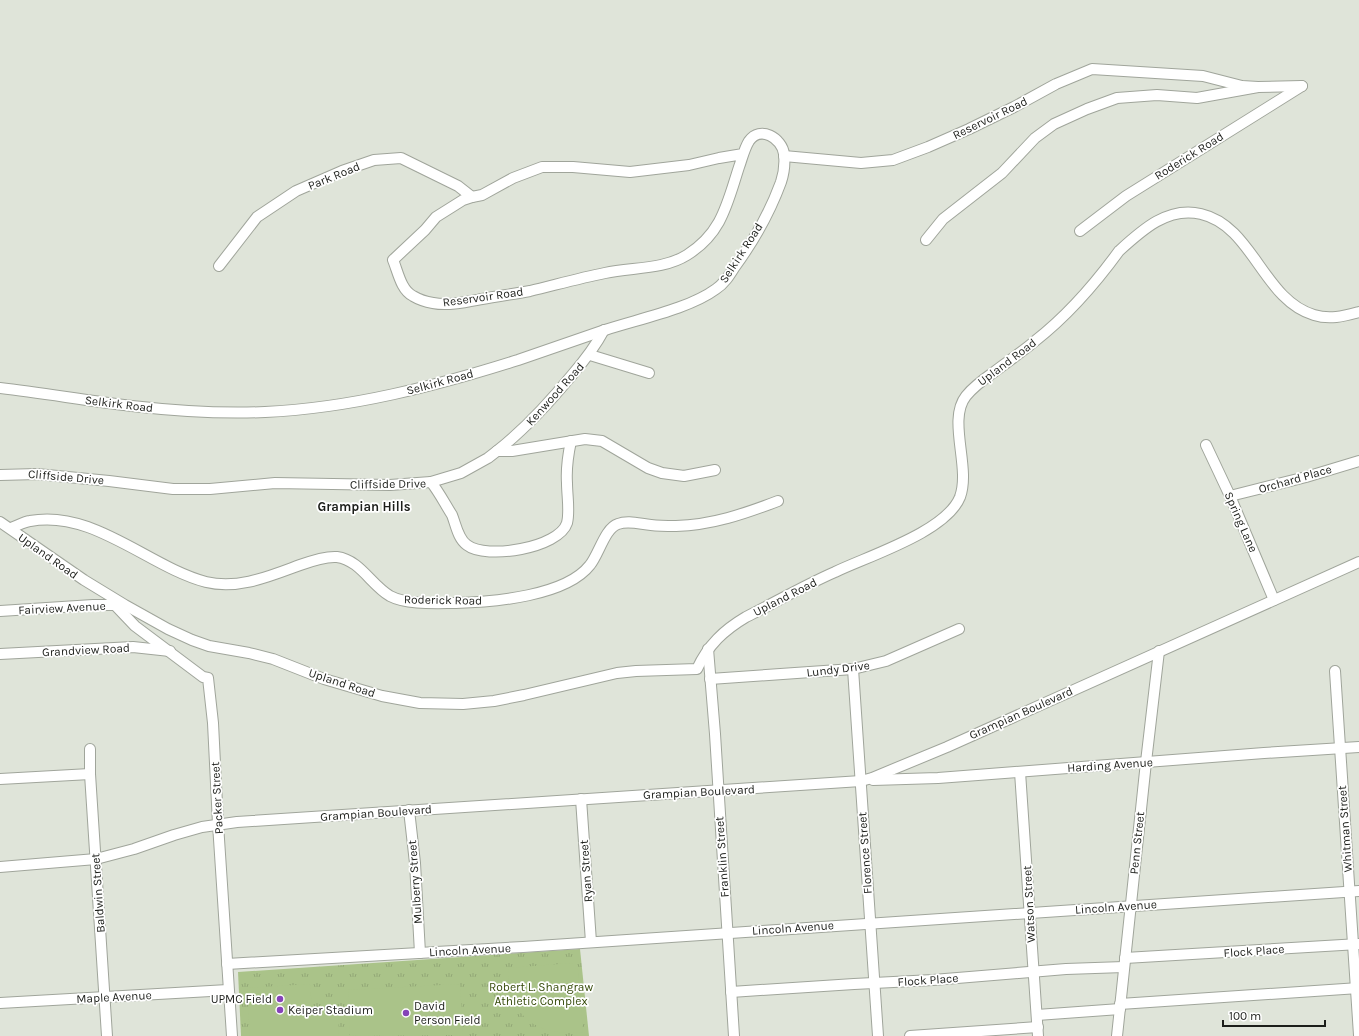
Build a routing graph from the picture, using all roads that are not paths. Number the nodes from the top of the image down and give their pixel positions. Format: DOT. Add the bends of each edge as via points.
graph roads {
  1 [pos="1258,88"];
  2 [pos="743,154"];
  3 [pos="784,156"];
  4 [pos="472,197"];
  5 [pos="1080,231"];
  6 [pos="926,240"];
  7 [pos="219,266"];
  8 [pos="1359,312"];
  9 [pos="604,330"];
  10 [pos="590,355"];
  11 [pos="649,374"];
  12 [pos="0,388"];
  13 [pos="571,441"];
  14 [pos="1206,445"];
  15 [pos="497,451"];
  16 [pos="1359,461"];
  17 [pos="714,470"];
  18 [pos="0,475"];
  19 [pos="431,482"];
  20 [pos="1230,496"];
  21 [pos="778,501"];
  22 [pos="0,522"];
  23 [pos="11,528"];
  24 [pos="1359,562"];
  25 [pos="1274,600"];
  26 [pos="120,605"];
  27 [pos="0,611"];
  28 [pos="959,629"];
  29 [pos="708,649"];
  30 [pos="1160,651"];
  31 [pos="171,652"];
  32 [pos="0,654"];
  33 [pos="853,669"];
  34 [pos="1335,671"];
  35 [pos="710,679"];
  36 [pos="1359,747"];
  37 [pos="1340,748"];
  38 [pos="90,749"];
  39 [pos="1146,762"];
  40 [pos="1020,772"];
  41 [pos="90,774"];
  42 [pos="0,779"];
  43 [pos="861,781"];
  44 [pos="718,790"];
  45 [pos="581,799"];
  46 [pos="409,810"];
  47 [pos="218,824"];
  48 [pos="96,859"];
  49 [pos="0,867"];
  50 [pos="1354,891"];
  51 [pos="1131,906"];
  52 [pos="1030,913"];
  53 [pos="870,923"];
  54 [pos="728,933"];
  55 [pos="591,942"];
  56 [pos="1356,944"];
  57 [pos="420,953"];
  58 [pos="1125,963"];
  59 [pos="227,964"];
  60 [pos="1034,972"];
  61 [pos="875,984"];
  62 [pos="1357,988"];
  63 [pos="228,990"];
  64 [pos="731,992"];
  65 [pos="105,998"];
  66 [pos="0,1004"];
  67 [pos="1120,1006"];
  68 [pos="1037,1015"];
  69 [pos="1038,1031"];
  70 [pos="1359,1035"];
  71 [pos="107,1036"];
  72 [pos="232,1036"];
  73 [pos="734,1036"];
  74 [pos="878,1036"];
  75 [pos="910,1036"];
  76 [pos="1117,1036"];
  1 -- 3 [label="street, Reservoir Road" via="1203,76 1092,69 1056,84 969,129 893,160 861,163"];
  1 -- 5 [label="street, Roderick Road" via="1302,86 1126,196"];
  1 -- 6 [label="street" via="1197,98 1157,95 1117,98 1054,124 1035,138 1002,173 943,219"];
  2 -- 3 [label="street, Reservoir Road" via="753,136 764,134 779,142"];
  2 -- 4 [label="street, Reservoir Road" via="689,165 630,172 542,167 512,178 482,195"];
  2 -- 4 [label="street, Reservoir Road" via="729,198 714,231 700,246 680,259 476,300 437,304 412,296 405,290 392,260 436,217"];
  3 -- 9 [label="street, Selkirk Road" via="782,180 773,202 757,233 720,286 680,307"];
  4 -- 7 [label="street, Park Road" via="458,186 402,158 374,160 296,191 257,217"];
  8 -- 29 [label="street, Upland Road" via="1332,318 1314,316 1290,302 1232,232 1215,219 1186,212 1163,218 1120,251 1077,302 1035,341 983,380 965,397 959,421 962,487 958,500 945,516 929,529 835,571 746,617 723,632"];
  9 -- 10 [label="street, Kenwood Road"];
  9 -- 12 [label="street, Selkirk Road" via="443,382 365,400 310,408 242,412 166,409"];
  10 -- 11 [label="street"];
  10 -- 15 [label="street, Kenwood Road" via="542,411"];
  13 -- 15 [label="street" via="512,451"];
  13 -- 17 [label="street" via="602,441 648,468 662,473 684,476"];
  13 -- 19 [label="street, Cliffside Drive" via="566,468 567,521 562,532 543,543 502,552 466,545 440,494"];
  14 -- 20 [label="street, Spring Lane"];
  15 -- 19 [label="street, Kenwood Road" via="461,472"];
  16 -- 20 [label="street, Orchard Place"];
  18 -- 19 [label="street, Cliffside Drive" via="37,474 173,489 210,490 275,483 390,485"];
  20 -- 25 [label="street, Spring Lane"];
  21 -- 23 [label="street, Roderick Road" via="710,523 673,526 619,523 610,529 590,565 574,580 548,590 520,596 487,602 462,603 396,599 378,587 351,561 336,557 310,561 246,582 213,583 188,576 125,542 74,523 36,520"];
  22 -- 23 [label="street, Upland Road"];
  23 -- 26 [label="street, Upland Road"];
  24 -- 25 [label="street, Grampian Boulevard"];
  25 -- 30 [label="street, Grampian Boulevard"];
  26 -- 27 [label="street, Fairview Avenue"];
  26 -- 29 [label="street, Upland Road" via="209,646 273,659 356,690 420,703 463,704 494,701 617,673 697,668"];
  26 -- 31 [label="street, Packer Street" via="135,626"];
  28 -- 33 [label="street, Lundy Drive" via="886,661"];
  29 -- 35 [label="street"];
  30 -- 39 [label="street, Penn Street"];
  30 -- 43 [label="street, Grampian Boulevard" via="947,747"];
  31 -- 32 [label="street, Grandview Road" via="133,647"];
  31 -- 47 [label="street, Packer Street" via="203,677 208,678"];
  33 -- 35 [label="street, Lundy Drive"];
  33 -- 43 [label="street, Florence Street"];
  34 -- 37 [label="street, Whitman Street"];
  35 -- 44 [label="street, Franklin Street"];
  36 -- 37 [label="street, Harding Avenue"];
  37 -- 39 [label="street, Harding Avenue"];
  37 -- 50 [label="street, Whitman Street"];
  38 -- 41 [label="street, Baldwin Street"];
  39 -- 40 [label="street, Harding Avenue"];
  39 -- 51 [label="street, Penn Street"];
  40 -- 43 [label="street, Harding Avenue"];
  40 -- 52 [label="street, Watson Street"];
  41 -- 42 [label="street"];
  41 -- 48 [label="street, Baldwin Street"];
  43 -- 44 [label="street, Grampian Boulevard"];
  43 -- 53 [label="street, Florence Street"];
  44 -- 45 [label="street, Grampian Boulevard"];
  44 -- 54 [label="street, Franklin Street"];
  45 -- 46 [label="street, Grampian Boulevard"];
  45 -- 55 [label="street, Ryan Street"];
  46 -- 47 [label="street, Grampian Boulevard"];
  46 -- 57 [label="street, Mulberry Street"];
  47 -- 48 [label="street, Grampian Boulevard"];
  47 -- 59 [label="street, Packer Street"];
  48 -- 49 [label="street, Grampian Boulevard"];
  48 -- 65 [label="street, Baldwin Street"];
  50 -- 51 [label="street, Lincoln Avenue"];
  50 -- 56 [label="street, Whitman Street"];
  51 -- 52 [label="street, Lincoln Avenue"];
  51 -- 58 [label="street, Penn Street"];
  52 -- 53 [label="street, Lincoln Avenue"];
  52 -- 60 [label="street, Watson Street"];
  53 -- 54 [label="street, Lincoln Avenue"];
  53 -- 61 [label="street, Florence Street"];
  54 -- 55 [label="street, Lincoln Avenue"];
  54 -- 64 [label="street, Franklin Street"];
  55 -- 57 [label="street, Lincoln Avenue"];
  56 -- 58 [label="street, Flock Place"];
  56 -- 62 [label="street, Whitman Street"];
  57 -- 59 [label="street, Lincoln Avenue"];
  58 -- 60 [label="street, Flock Place"];
  58 -- 67 [label="street, Penn Street"];
  59 -- 63 [label="street, Packer Street"];
  60 -- 61 [label="street, Flock Place"];
  60 -- 68 [label="street, Watson Street"];
  61 -- 64 [label="street, Flock Place"];
  61 -- 74 [label="street, Florence Street"];
  62 -- 67 [label="street"];
  62 -- 70 [label="street, Whitman Street"];
  63 -- 65 [label="street, Maple Avenue"];
  63 -- 72 [label="street, Packer Street"];
  64 -- 73 [label="street, Franklin Street"];
  65 -- 66 [label="street, Maple Avenue"];
  65 -- 71 [label="street, Baldwin Street"];
  67 -- 68 [label="street"];
  67 -- 76 [label="street, Penn Street"];
  68 -- 69 [label="street, Watson Street"];
  69 -- 75 [label="street"];
}
